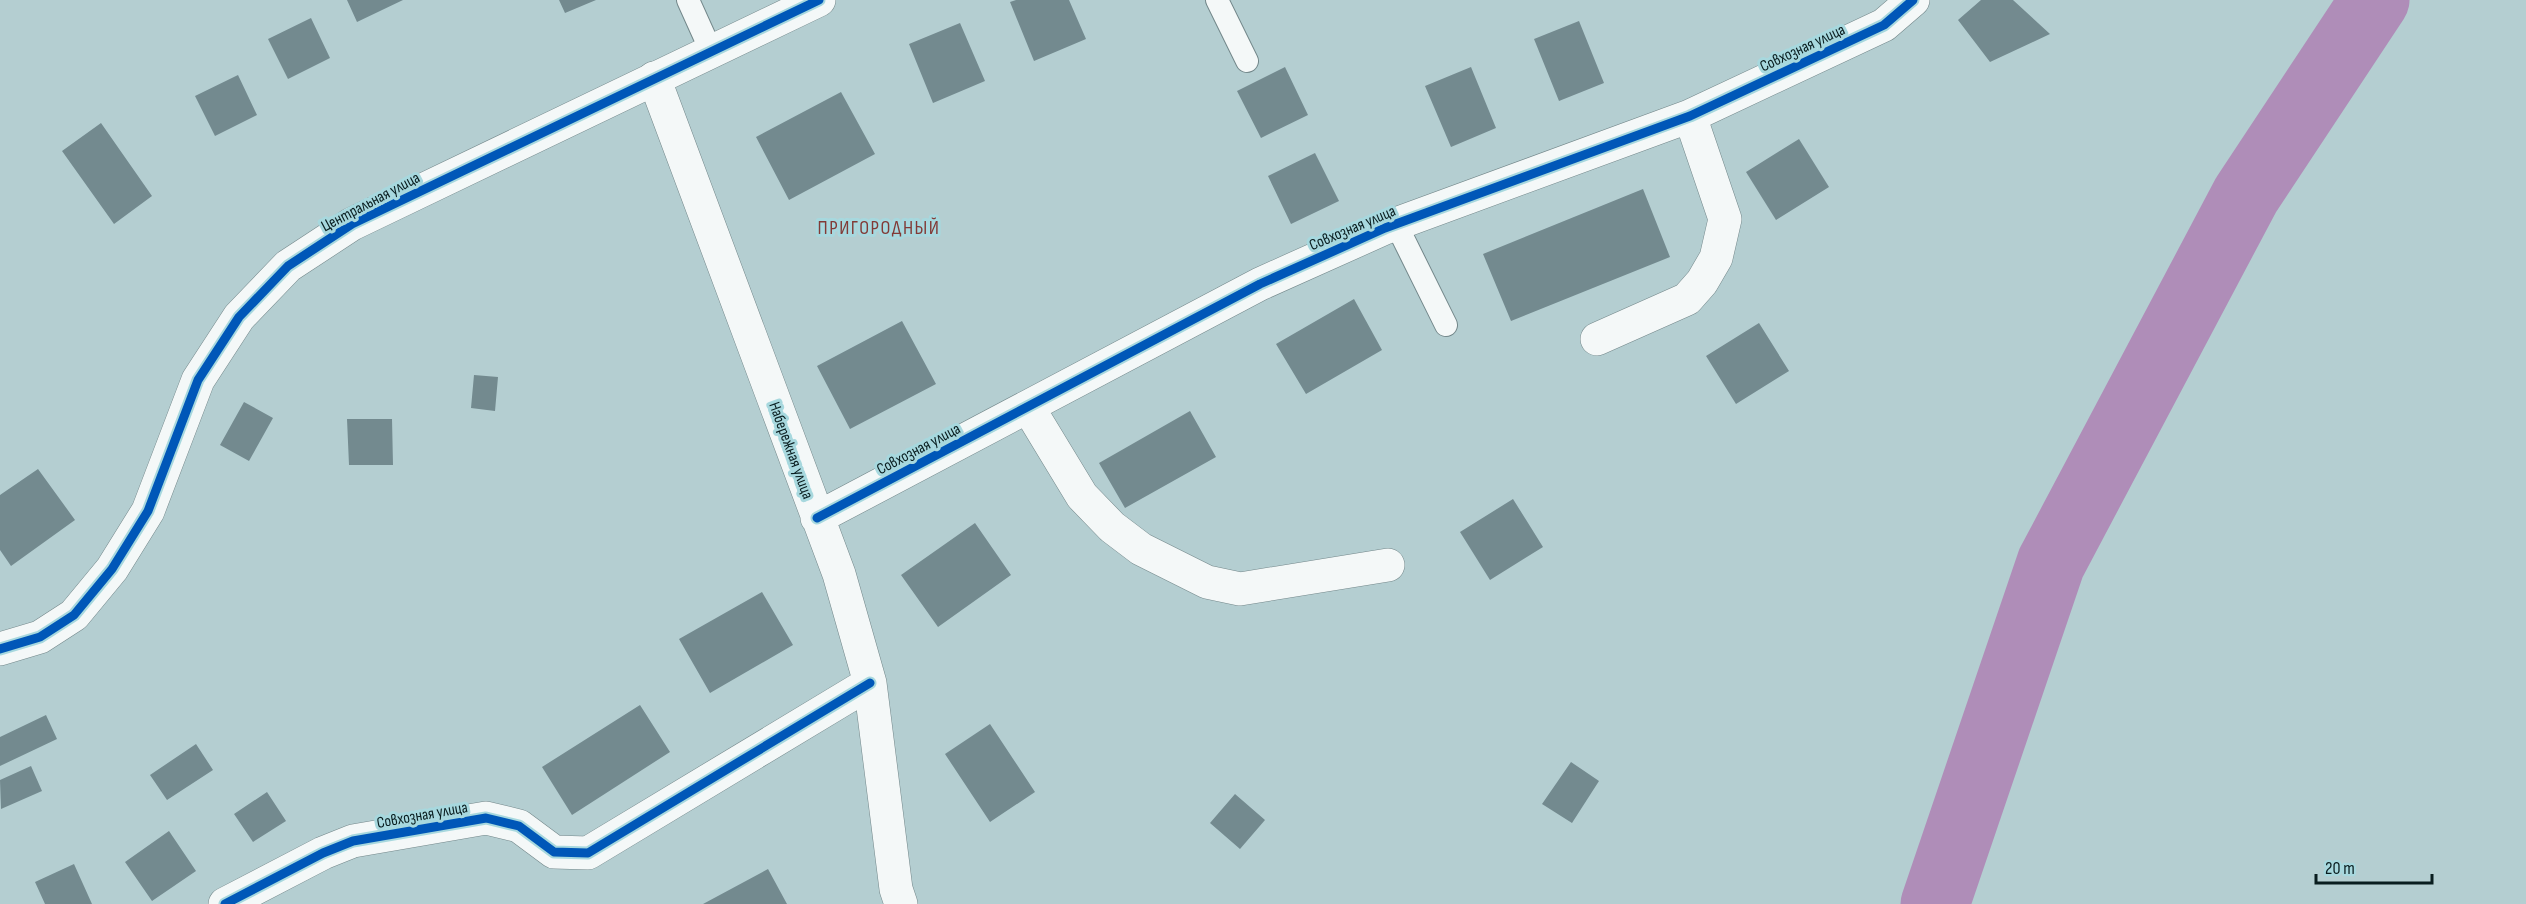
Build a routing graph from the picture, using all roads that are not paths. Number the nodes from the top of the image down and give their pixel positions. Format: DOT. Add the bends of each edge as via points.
graph roads {
  1 [pos="688,0"];
  2 [pos="819,0"];
  3 [pos="1217,0"];
  4 [pos="1914,0"];
  5 [pos="711,51"];
  6 [pos="1247,61"];
  7 [pos="654,78"];
  8 [pos="1690,116"];
  9 [pos="1396,224"];
  10 [pos="1446,325"];
  11 [pos="1597,339"];
  12 [pos="1028,407"];
  13 [pos="817,518"];
  14 [pos="1388,565"];
  15 [pos="0,649"];
  16 [pos="870,683"];
  17 [pos="897,899"];
  18 [pos="225,904"];
  1 -- 5 [label="lane"];
  2 -- 5 [label="street, Центральная улица"];
  3 -- 6 [label="lane"];
  4 -- 8 [label="street, Совхозная улица" via="1884,25"];
  5 -- 7 [label="street, Центральная улица"];
  7 -- 13 [label="street, Набережная улица"];
  7 -- 15 [label="street, Центральная улица" via="352,224 288,266 239,317 198,380 148,511 112,569 74,615 40,637"];
  8 -- 9 [label="street, Совхозная улица"];
  8 -- 11 [label="street" via="1725,219 1716,258 1688,299"];
  9 -- 10 [label="lane"];
  9 -- 12 [label="street, Совхозная улица" via="1260,284"];
  12 -- 13 [label="street, Совхозная улица"];
  12 -- 14 [label="street" via="1082,496 1112,527 1141,549 1207,582 1240,589"];
  13 -- 16 [label="street, Набережная улица" via="839,574"];
  16 -- 17 [label="street, Набережная улица"];
  16 -- 18 [label="street, Совхозная улица" via="588,853 554,852 519,826 486,818 353,841"];
}
